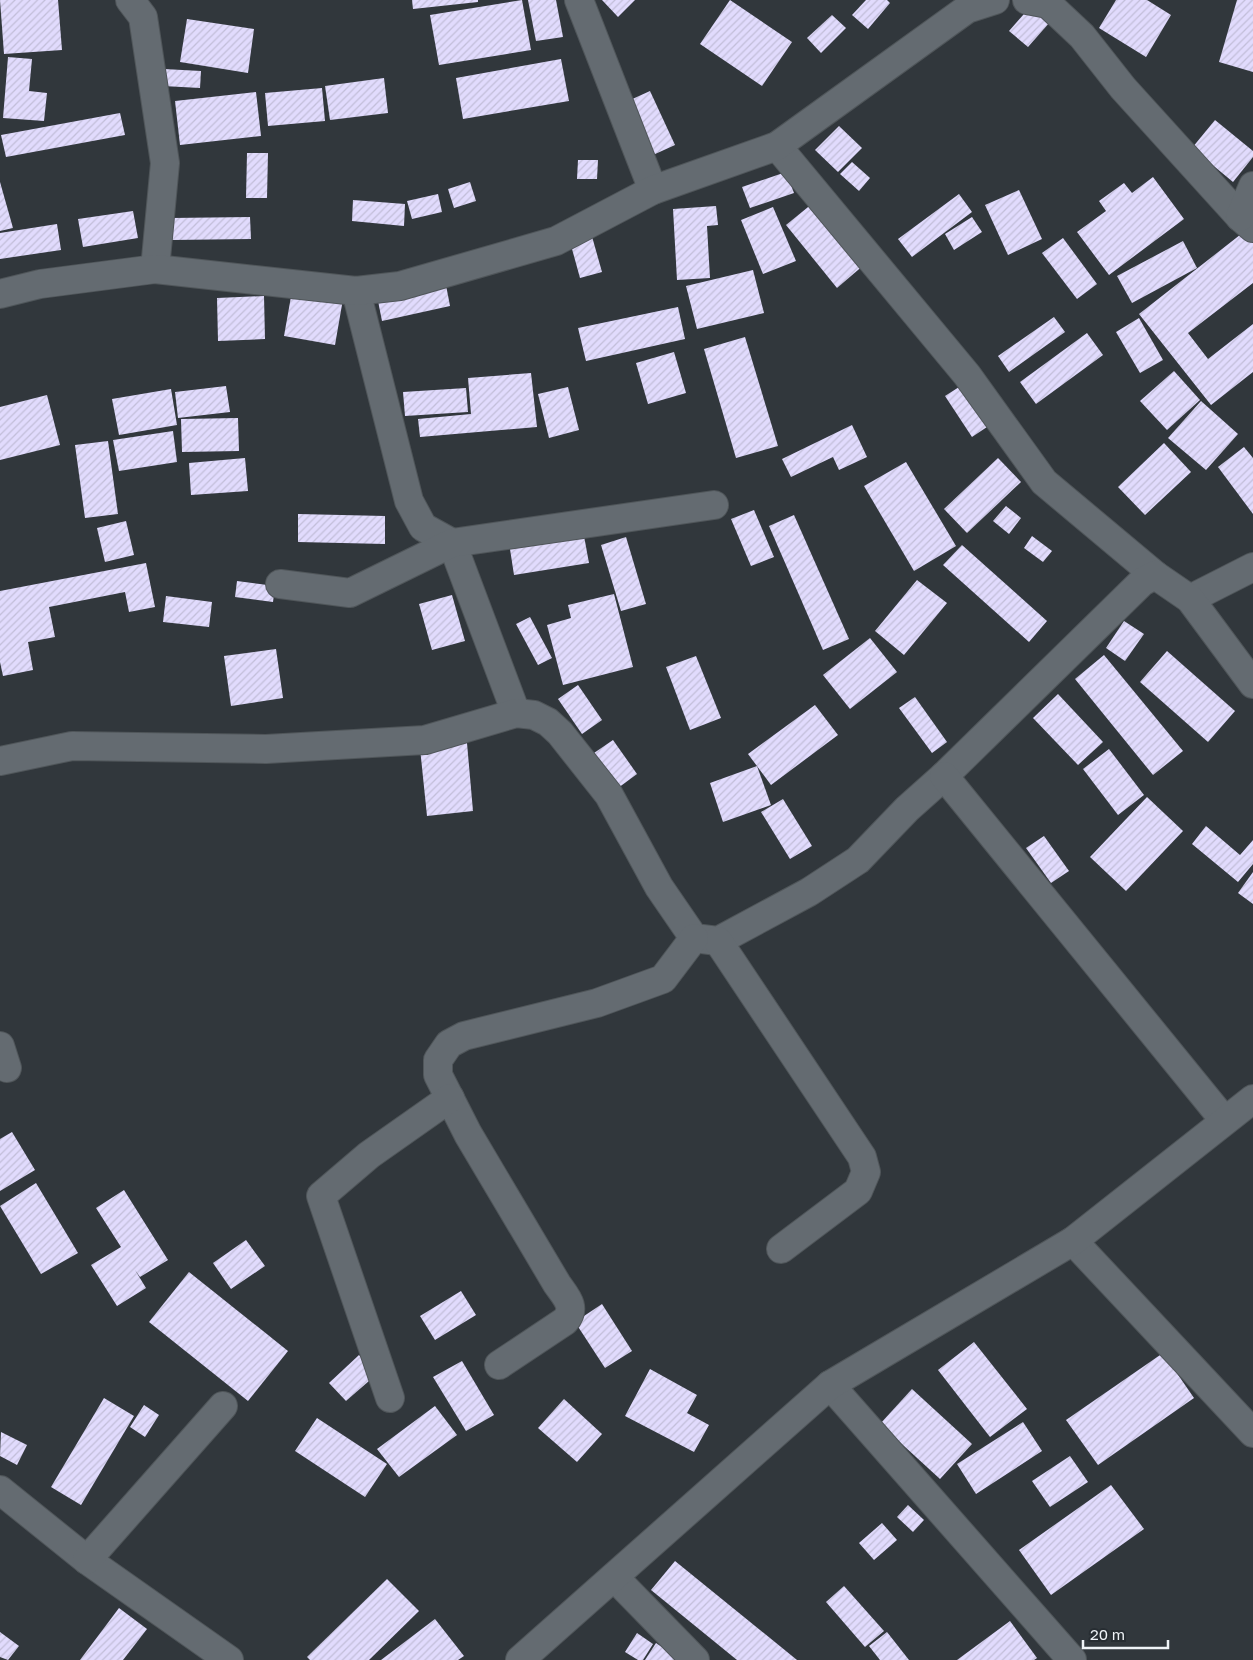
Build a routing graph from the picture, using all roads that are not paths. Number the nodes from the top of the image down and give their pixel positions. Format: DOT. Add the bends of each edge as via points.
graph roads {
  1 [pos="130,0"];
  2 [pos="579,0"];
  3 [pos="995,0"];
  4 [pos="1040,1"];
  5 [pos="777,146"];
  6 [pos="1253,186"];
  7 [pos="653,190"];
  8 [pos="1246,222"];
  9 [pos="155,269"];
  10 [pos="356,291"];
  11 [pos="0,294"];
  12 [pos="714,505"];
  13 [pos="452,543"];
  14 [pos="1253,567"];
  15 [pos="1155,575"];
  16 [pos="280,584"];
  17 [pos="1190,599"];
  18 [pos="1253,684"];
  19 [pos="516,714"];
  20 [pos="0,761"];
  21 [pos="944,776"];
  22 [pos="706,939"];
  23 [pos="450,1098"];
  24 [pos="1253,1099"];
  25 [pos="1224,1120"];
  26 [pos="1073,1241"];
  27 [pos="781,1249"];
  28 [pos="499,1365"];
  29 [pos="830,1386"];
  30 [pos="390,1398"];
  31 [pos="223,1406"];
  32 [pos="1253,1433"];
  33 [pos="0,1490"];
  34 [pos="87,1560"];
  35 [pos="614,1577"];
  36 [pos="229,1660"];
  37 [pos="520,1660"];
  38 [pos="695,1660"];
  39 [pos="1072,1660"];
  1 -- 9 [label="street" via="143,17 165,163"];
  2 -- 7 [label="street"];
  3 -- 5 [label="street" via="967,9"];
  4 -- 8 [label="street" via="1082,36 1123,88"];
  5 -- 7 [label="street"];
  5 -- 15 [label="street" via="968,375 1044,482"];
  6 -- 8 [label="street"];
  7 -- 10 [label="street" via="556,241 400,286"];
  9 -- 10 [label="street"];
  9 -- 11 [label="street" via="40,284"];
  10 -- 13 [label="street" via="409,501 424,527"];
  12 -- 13 [label="street"];
  13 -- 16 [label="street" via="350,593"];
  13 -- 19 [label="street"];
  14 -- 17 [label="street"];
  15 -- 17 [label="street"];
  15 -- 21 [label="street" via="1142,582"];
  17 -- 18 [label="street"];
  19 -- 20 [label="street" via="425,740 266,749 72,746"];
  19 -- 22 [label="street" via="534,715 548,722 573,748 609,795 659,887"];
  21 -- 22 [label="street" via="907,808 858,860 809,892"];
  21 -- 25 [label="street"];
  22 -- 23 [label="street" via="663,979 597,1003 464,1036 449,1044 438,1060 438,1075"];
  22 -- 27 [label="street" via="862,1157 866,1172 858,1191"];
  23 -- 28 [label="street" via="468,1134 570,1302 570,1314 565,1321"];
  23 -- 30 [label="street" via="369,1155 321,1196"];
  24 -- 25 [label="street"];
  25 -- 26 [label="street"];
  26 -- 29 [label="street"];
  26 -- 32 [label="street"];
  29 -- 35 [label="street"];
  29 -- 39 [label="street"];
  31 -- 34 [label="street"];
  33 -- 34 [label="street"];
  34 -- 36 [label="street"];
  35 -- 37 [label="street"];
  35 -- 38 [label="street"];
}
